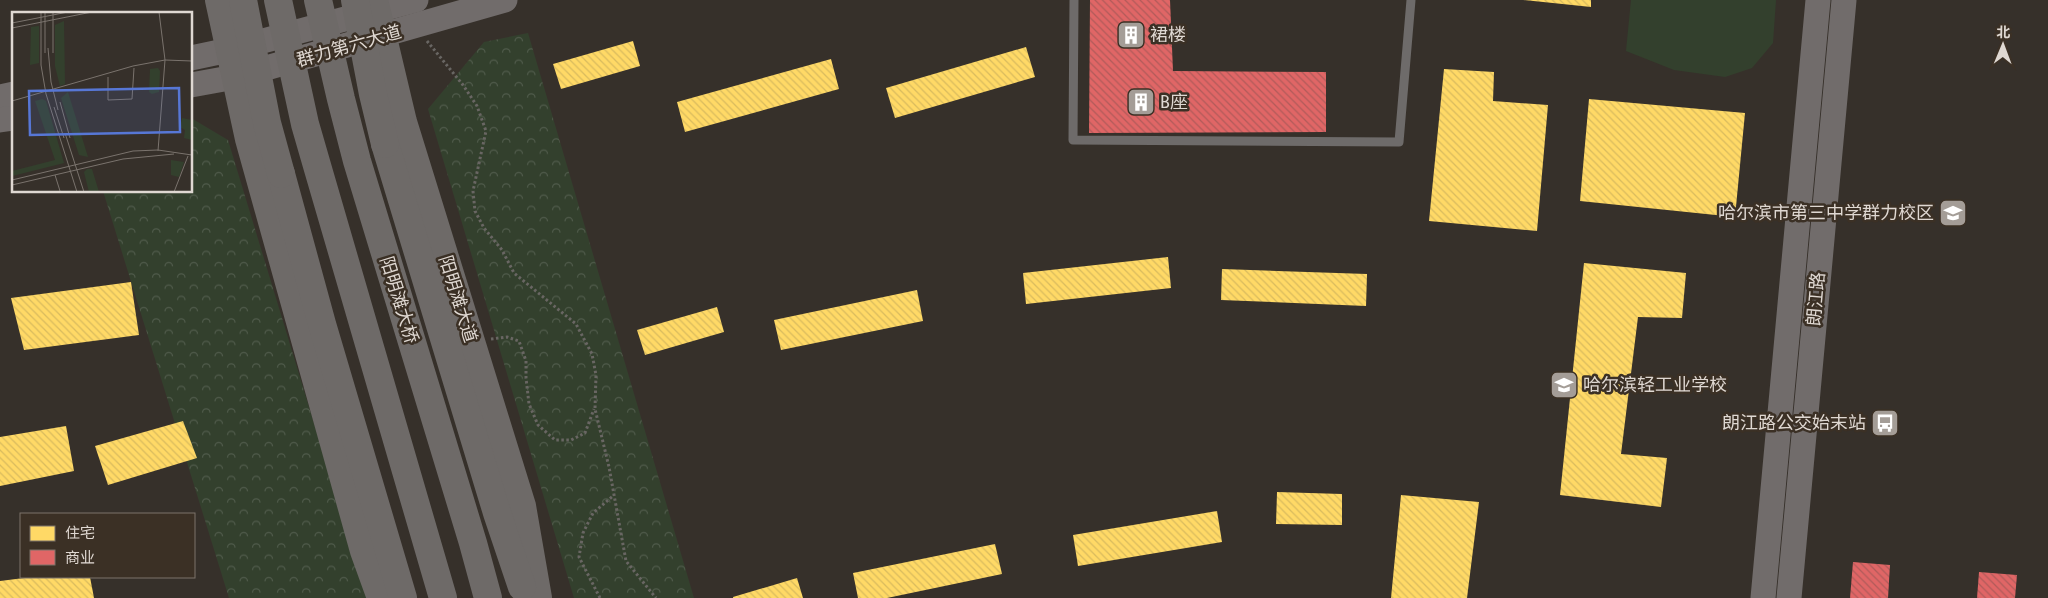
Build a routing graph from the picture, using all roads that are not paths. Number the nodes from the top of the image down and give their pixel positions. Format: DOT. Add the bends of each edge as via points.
graph roads {
  1 [pos="220,0"];
  2 [pos="243,0"];
  3 [pos="278,0"];
  4 [pos="318,0"];
  5 [pos="416,0"];
  6 [pos="504,0"];
  7 [pos="1074,0"];
  8 [pos="1411,0"];
  9 [pos="1818,0"];
  10 [pos="1844,0"];
  11 [pos="372,12"];
  12 [pos="229,50"];
  13 [pos="192,58"];
  14 [pos="235,77"];
  15 [pos="192,85"];
  16 [pos="381,598"];
  17 [pos="403,598"];
  18 [pos="443,598"];
  19 [pos="488,598"];
  20 [pos="526,598"];
  21 [pos="538,598"];
  22 [pos="1763,598"];
  23 [pos="1789,598"];
  1 -- 12 [label="highway"];
  2 -- 17 [label="highway, bridge" via="267,123"];
  3 -- 18 [label="highway, bridge" via="310,142"];
  4 -- 19 [label="highway, 阳明滩大桥, bridge" via="357,161"];
  5 -- 11 [label="main road, 群力第六大道"];
  6 -- 11 [label="main road, 群力第六大道" via="416,27"];
  7 -- 8 [label="lane" via="1073,140 1400,142"];
  9 -- 22 [label="main road, 朗江路"];
  10 -- 23 [label="main road, 朗江路"];
  11 -- 12 [label="main road, 群力第六大道"];
  11 -- 14 [label="main road, 群力第六大道"];
  11 -- 20 [label="highway, bridge" via="373,94 385,144"];
  11 -- 21 [label="highway, 阳明滩大道" via="522,506"];
  12 -- 13 [label="main road, 群力第六大道"];
  12 -- 14 [label="highway"];
  14 -- 15 [label="main road, 群力第六大道"];
  14 -- 16 [label="highway" via="251,148 364,551"];
}
